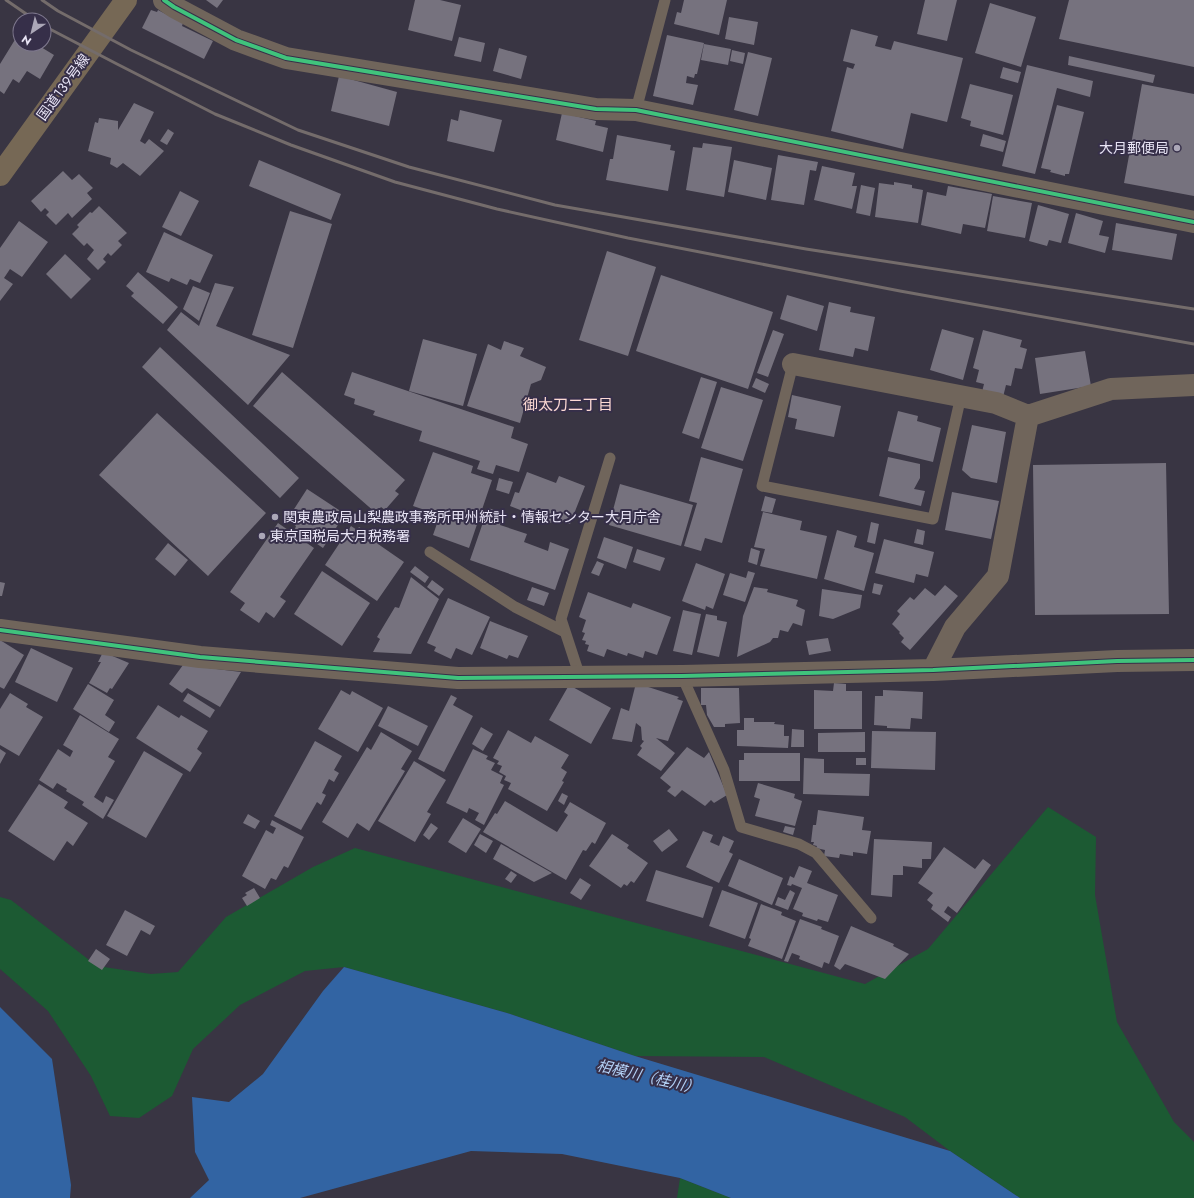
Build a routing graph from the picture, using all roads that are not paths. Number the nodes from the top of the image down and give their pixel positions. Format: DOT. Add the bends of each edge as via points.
graph roads {
  1 [pos="126,0"];
  2 [pos="164,0"];
  3 [pos="665,0"];
  4 [pos="636,110"];
  5 [pos="0,175"];
  6 [pos="1194,222"];
  7 [pos="793,364"];
  8 [pos="1194,385"];
  9 [pos="961,396"];
  10 [pos="1028,416"];
  11 [pos="610,458"];
  12 [pos="430,552"];
  13 [pos="0,630"];
  14 [pos="565,632"];
  15 [pos="1194,660"];
  16 [pos="933,670"];
  17 [pos="682,676"];
  18 [pos="580,677"];
  19 [pos="871,918"];
  1 -- 5 [label="highway, 国道139号線"];
  2 -- 4 [label="street" via="236,40 286,58 596,108"];
  3 -- 4 [label="lane"];
  4 -- 6 [label="street"];
  7 -- 9 [label="street"];
  7 -- 9 [label="lane" via="762,486 933,519"];
  8 -- 10 [label="street" via="1111,389"];
  9 -- 10 [label="street" via="996,403"];
  10 -- 16 [label="street" via="998,576 955,627"];
  11 -- 14 [label="lane" via="561,619"];
  12 -- 14 [label="lane" via="515,607"];
  13 -- 18 [label="street" via="200,657 451,677"];
  14 -- 18 [label="lane"];
  15 -- 16 [label="street"];
  16 -- 17 [label="street"];
  17 -- 18 [label="street"];
  17 -- 19 [label="lane" via="724,770 741,828 799,844 816,853"];
}
